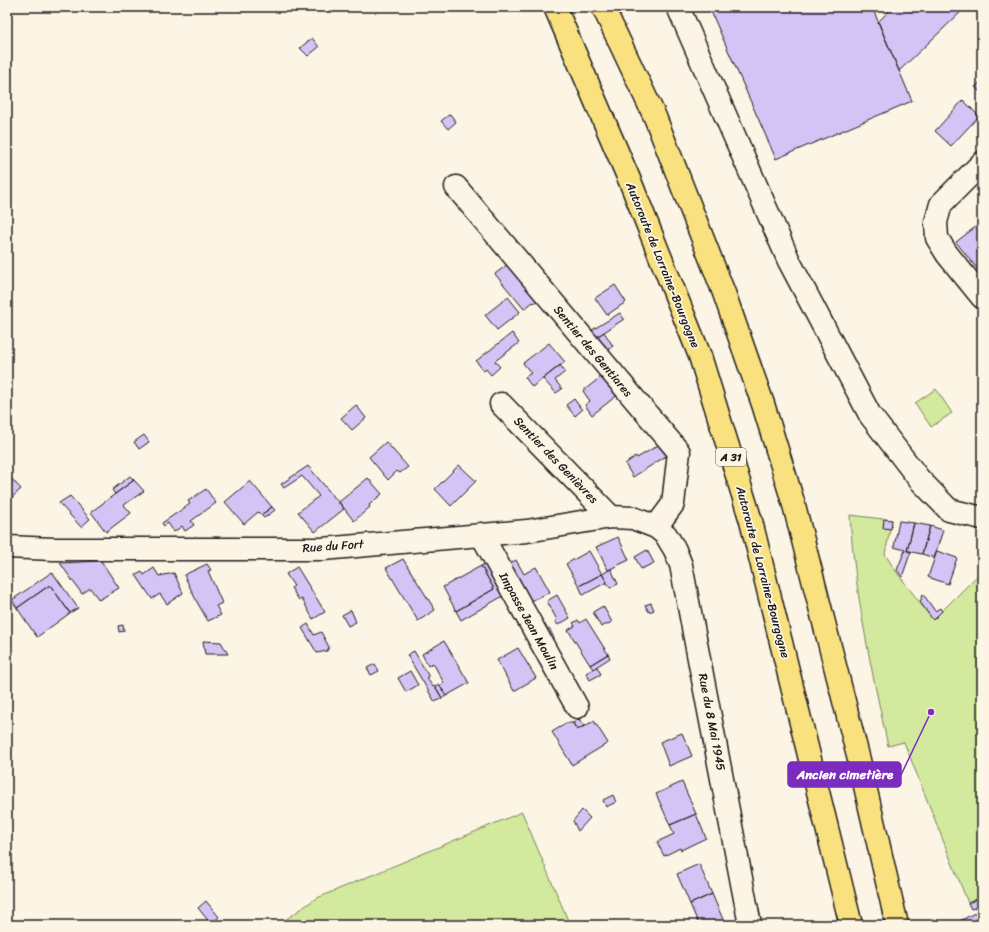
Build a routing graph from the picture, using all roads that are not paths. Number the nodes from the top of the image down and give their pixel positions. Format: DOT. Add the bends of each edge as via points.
graph roads {
  1 [pos="555,7"];
  2 [pos="603,7"];
  3 [pos="678,7"];
  4 [pos="982,163"];
  5 [pos="456,187"];
  6 [pos="982,297"];
  7 [pos="501,404"];
  8 [pos="611,517"];
  9 [pos="982,518"];
  10 [pos="656,527"];
  11 [pos="481,534"];
  12 [pos="7,547"];
  13 [pos="577,707"];
  14 [pos="750,925"];
  15 [pos="851,925"];
  16 [pos="897,925"];
  1 -- 15 [label="highway, Autoroute de Lorraine-Bourgogne / A 31" via="632,186 700,356 751,521"];
  2 -- 16 [label="highway" via="655,117 724,293 763,404 794,505 859,760"];
  3 -- 9 [label="street" via="789,261 870,415 920,479 949,510"];
  4 -- 6 [label="street" via="941,204 936,222 937,238"];
  5 -- 10 [label="street, Sentier des Gentiares" via="679,452 673,504"];
  7 -- 8 [label="street, Sentier des Genièvres"];
  8 -- 10 [label="street, Rue du Fort" via="633,518"];
  8 -- 11 [label="street, Rue du Fort" via="527,531"];
  10 -- 14 [label="street, Rue du 8 Mai 1945" via="666,535 681,565"];
  11 -- 12 [label="street, Rue du Fort" via="323,549"];
  11 -- 13 [label="street, Impasse Jean Moulin"];
}
